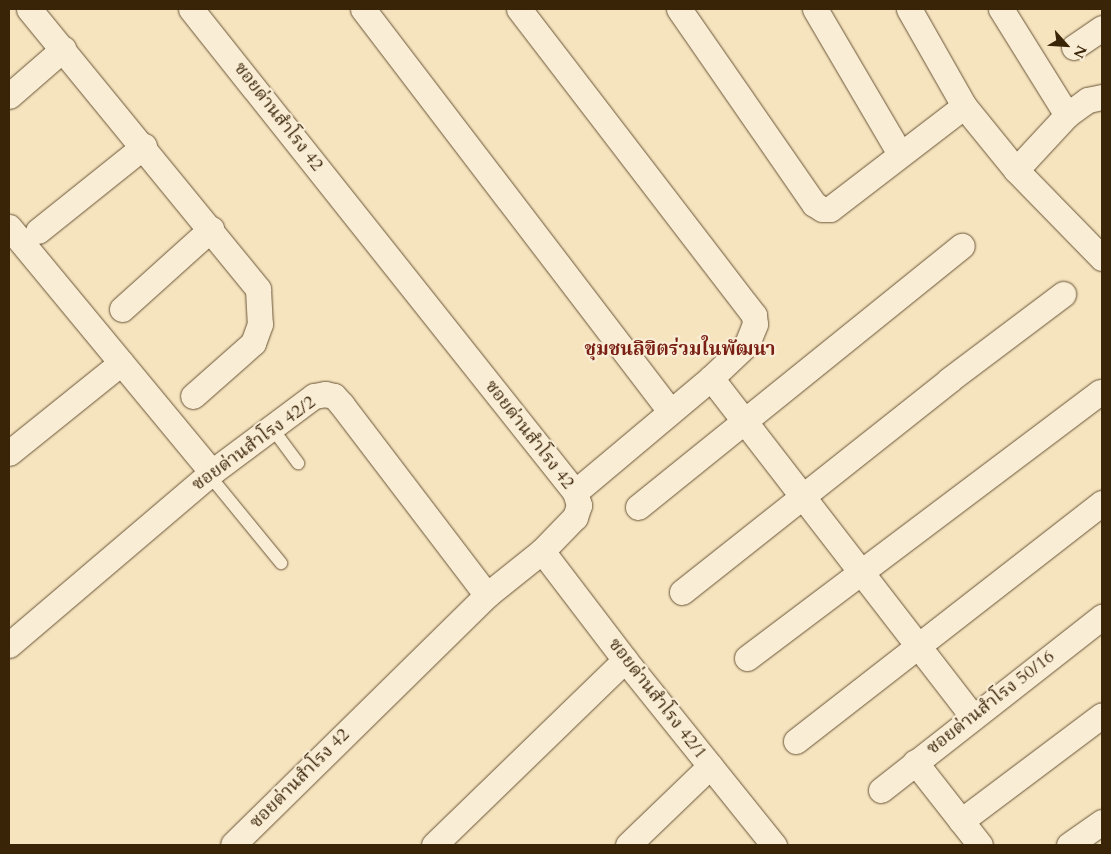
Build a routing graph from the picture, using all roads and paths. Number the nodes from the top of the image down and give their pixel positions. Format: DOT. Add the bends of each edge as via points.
graph roads {
  1 [pos="29,9"];
  2 [pos="191,9"];
  3 [pos="363,9"];
  4 [pos="519,9"];
  5 [pos="679,9"];
  6 [pos="815,9"];
  7 [pos="908,9"];
  8 [pos="1001,9"];
  9 [pos="1102,28"];
  10 [pos="1074,47"];
  11 [pos="63,50"];
  12 [pos="9,96"];
  13 [pos="1102,97"];
  14 [pos="964,106"];
  15 [pos="1067,116"];
  16 [pos="144,146"];
  17 [pos="900,154"];
  18 [pos="1016,170"];
  19 [pos="9,227"];
  20 [pos="211,229"];
  21 [pos="38,231"];
  22 [pos="962,246"];
  23 [pos="1102,258"];
  24 [pos="1063,294"];
  25 [pos="122,309"];
  26 [pos="121,363"];
  27 [pos="711,378"];
  28 [pos="1100,392"];
  29 [pos="192,396"];
  30 [pos="670,411"];
  31 [pos="745,423"];
  32 [pos="272,428"];
  33 [pos="9,453"];
  34 [pos="298,464"];
  35 [pos="211,474"];
  36 [pos="575,492"];
  37 [pos="804,497"];
  38 [pos="1102,503"];
  39 [pos="638,507"];
  40 [pos="542,551"];
  41 [pos="281,563"];
  42 [pos="862,571"];
  43 [pos="682,592"];
  44 [pos="487,595"];
  45 [pos="1102,617"];
  46 [pos="917,644"];
  47 [pos="9,645"];
  48 [pos="747,658"];
  49 [pos="625,660"];
  50 [pos="1102,715"];
  51 [pos="973,717"];
  52 [pos="796,741"];
  53 [pos="915,762"];
  54 [pos="710,766"];
  55 [pos="881,790"];
  56 [pos="961,821"];
  57 [pos="1102,822"];
  58 [pos="233,845"];
  59 [pos="434,845"];
  60 [pos="628,845"];
  61 [pos="774,845"];
  62 [pos="980,845"];
  63 [pos="1069,845"];
  1 -- 11 [label="street"];
  2 -- 36 [label="street, ซอยด่านสำโรง 42"];
  3 -- 30 [label="street"];
  4 -- 27 [label="street" via="754,316 753,333 747,344"];
  5 -- 17 [label="street" via="814,204 830,209"];
  6 -- 17 [label="street"];
  7 -- 14 [label="street"];
  8 -- 15 [label="street"];
  9 -- 10 [label="street"];
  11 -- 12 [label="street"];
  11 -- 16 [label="street"];
  13 -- 15 [label="street" via="1088,100"];
  14 -- 17 [label="street"];
  14 -- 18 [label="street"];
  15 -- 18 [label="street"];
  16 -- 20 [label="street"];
  16 -- 21 [label="street"];
  18 -- 23 [label="street"];
  19 -- 26 [label="street"];
  20 -- 25 [label="street"];
  20 -- 29 [label="street" via="258,289 260,324 253,343"];
  22 -- 31 [label="street"];
  24 -- 37 [label="street" via="949,380"];
  26 -- 33 [label="street"];
  26 -- 35 [label="street"];
  27 -- 30 [label="street"];
  27 -- 31 [label="street"];
  28 -- 42 [label="street"];
  30 -- 36 [label="street"];
  31 -- 37 [label="street"];
  31 -- 39 [label="street"];
  32 -- 34 [label="lane"];
  32 -- 35 [label="street, ซอยด่านสำโรง 42/2"];
  32 -- 44 [label="street, ซอยด่านสำโรง 42/2" via="314,396 334,396"];
  35 -- 41 [label="lane"];
  35 -- 47 [label="street, ซอยด่านสำโรง 42/2"];
  36 -- 40 [label="street, ซอยด่านสำโรง 42" via="578,512"];
  37 -- 42 [label="street"];
  37 -- 43 [label="street"];
  38 -- 46 [label="street"];
  40 -- 44 [label="street, ซอยด่านสำโรง 42"];
  40 -- 49 [label="street, ซอยด่านสำโรง 42/1"];
  42 -- 46 [label="street"];
  42 -- 48 [label="street"];
  44 -- 58 [label="street, ซอยด่านสำโรง 42"];
  45 -- 51 [label="street, ซอยด่านสำโรง 50/16"];
  46 -- 51 [label="street"];
  46 -- 52 [label="street"];
  49 -- 54 [label="street, ซอยด่านสำโรง 42/1"];
  49 -- 59 [label="street"];
  50 -- 56 [label="street"];
  51 -- 53 [label="street, ซอยด่านสำโรง 50/16"];
  53 -- 55 [label="street, ซอยด่านสำโรง 50/16"];
  53 -- 56 [label="street"];
  54 -- 60 [label="street"];
  54 -- 61 [label="street, ซอยด่านสำโรง 42/1"];
  56 -- 62 [label="street"];
  57 -- 63 [label="street"];
}
